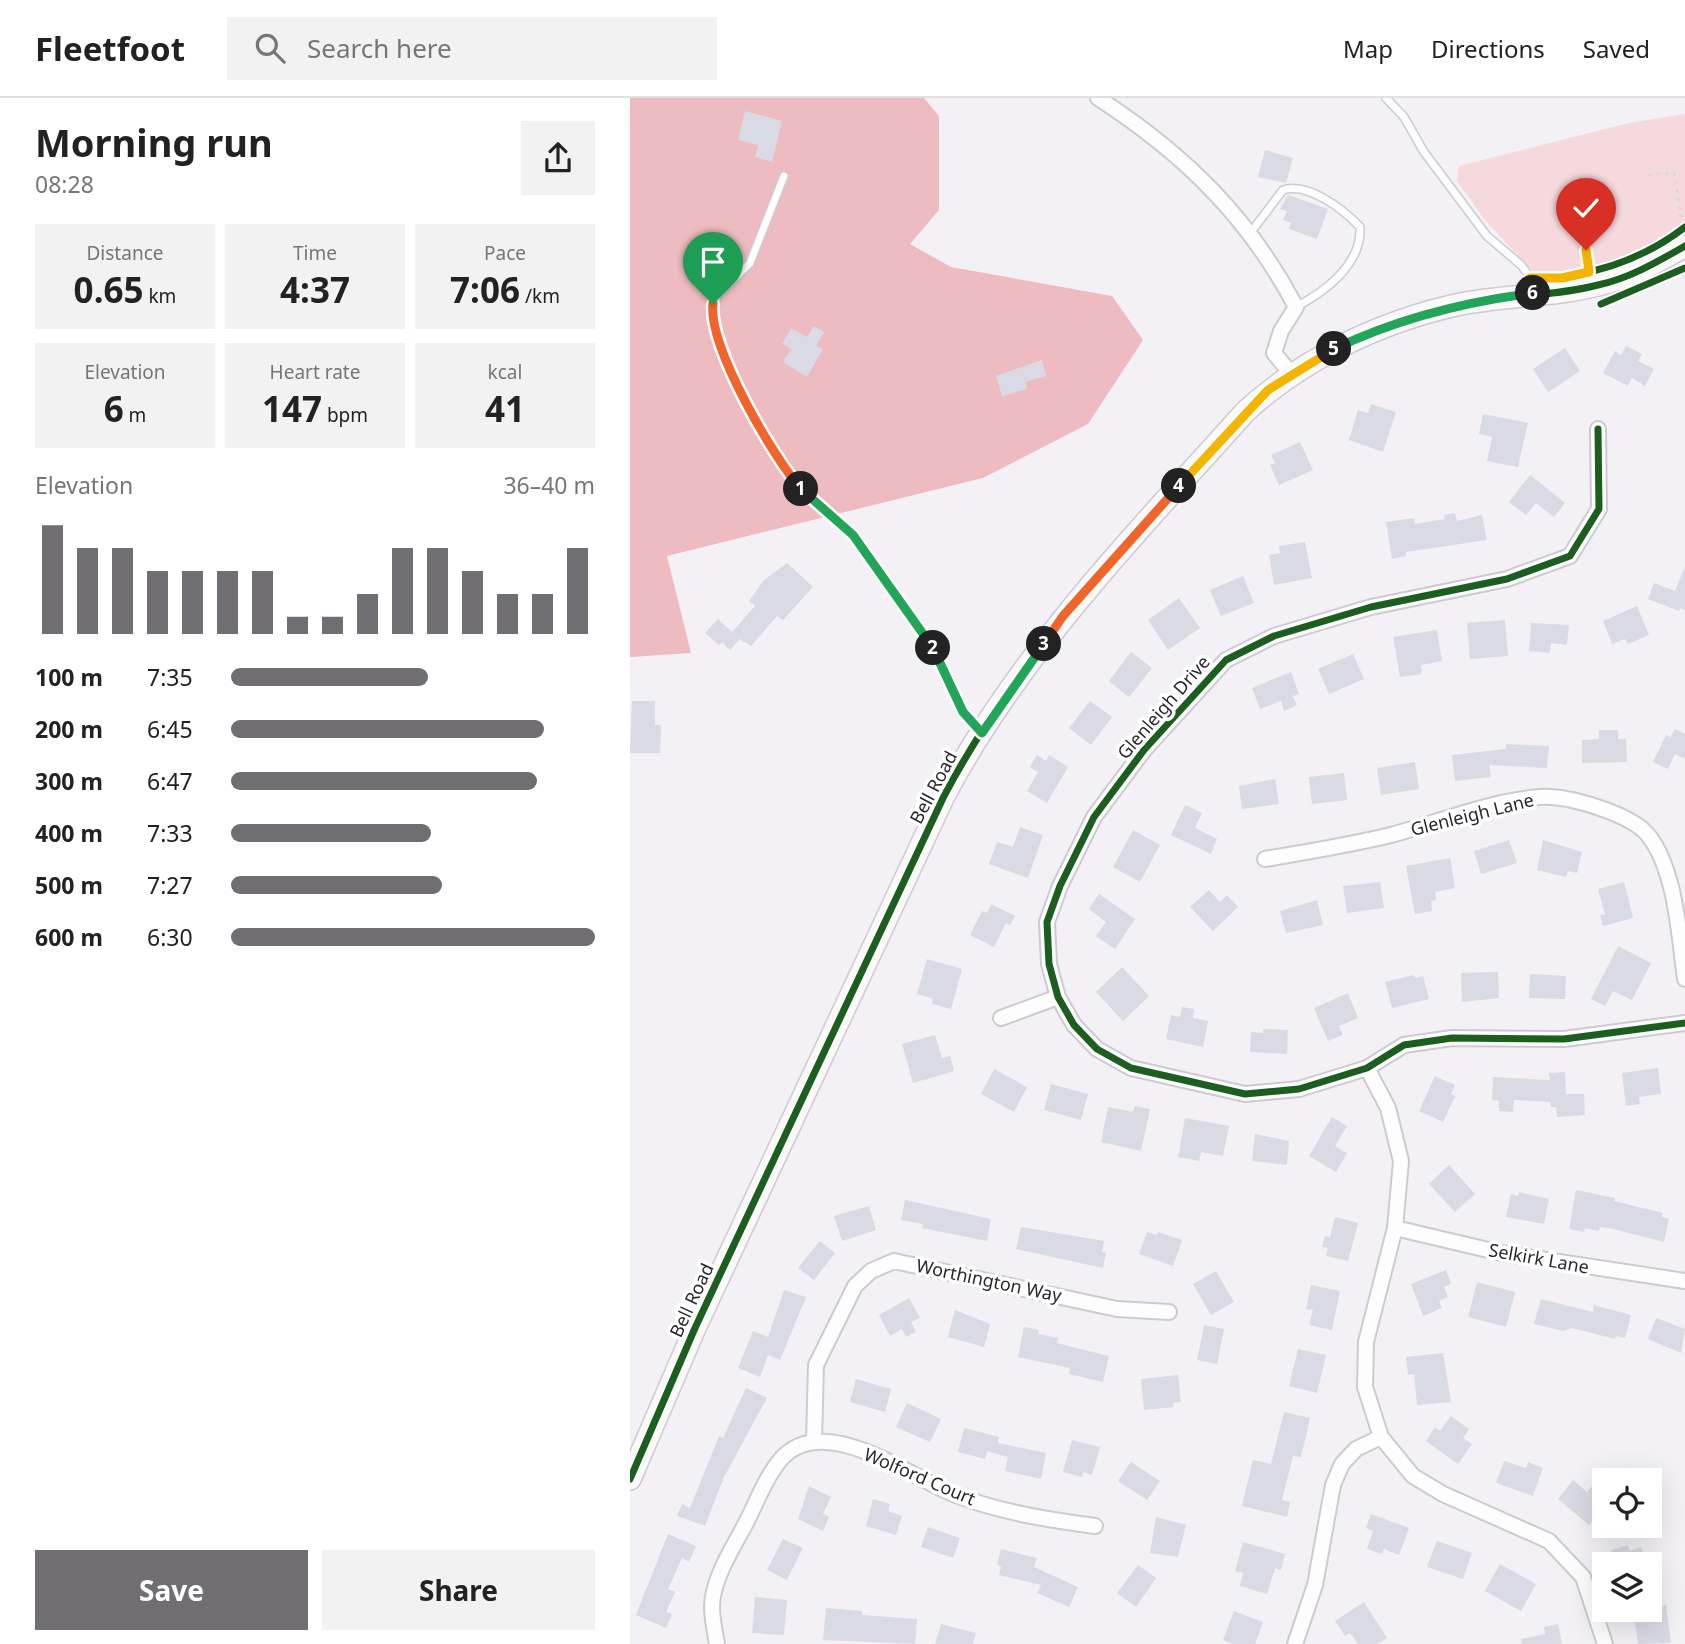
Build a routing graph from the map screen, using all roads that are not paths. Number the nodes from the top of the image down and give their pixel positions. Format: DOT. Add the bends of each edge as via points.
graph roads {
  1 [pos="1098,98"];
  2 [pos="1386,98"];
  3 [pos="784,176"];
  4 [pos="1251,232"];
  5 [pos="1682,234"];
  6 [pos="1542,292"];
  7 [pos="1296,307"];
  8 [pos="1292,375"];
  9 [pos="1598,429"];
  10 [pos="982,733"];
  11 [pos="1265,859"];
  12 [pos="1685,979"];
  13 [pos="1058,996"];
  14 [pos="1001,1018"];
  15 [pos="1685,1023"];
  16 [pos="1367,1068"];
  17 [pos="1395,1228"];
  18 [pos="1685,1282"];
  19 [pos="1169,1312"];
  20 [pos="1381,1437"];
  21 [pos="814,1441"];
  22 [pos="630,1479"];
  23 [pos="1095,1526"];
  24 [pos="716,1644"];
  25 [pos="1295,1644"];
  26 [pos="1605,1644"];
  1 -- 4 [label="street" via="1171,150"];
  2 -- 6 [label="lane" via="1487,236 1521,265"];
  3 -- 10 [label="lane" via="750,263 717,296 712,314 717,331 741,393 786,471 853,535 936,652 963,712"];
  4 -- 7 [label="street"];
  4 -- 7 [label="lane" via="1283,190 1291,187 1328,201 1360,227 1361,242 1345,269 1322,293"];
  5 -- 6 [label="street, Bell Road" via="1627,277 1580,289"];
  6 -- 8 [label="street, Bell Road" via="1455,305 1358,337"];
  7 -- 8 [label="street" via="1274,353"];
  8 -- 10 [label="street, Bell Road" via="1245,412 1063,616"];
  9 -- 13 [label="street, Glenleigh Drive" via="1600,509 1570,556 1507,579 1370,607 1274,636 1226,660 1144,750 1094,817 1047,922 1049,964"];
  10 -- 22 [label="street, Bell Road" via="944,796 695,1328"];
  11 -- 12 [label="street, Glenleigh Lane" via="1387,836 1500,804 1543,797 1588,804 1634,822 1658,852 1675,912"];
  13 -- 14 [label="street"];
  13 -- 16 [label="street, Glenleigh Drive" via="1074,1025 1097,1049 1131,1068 1245,1094 1299,1089"];
  15 -- 16 [label="street, Glenleigh Drive" via="1564,1039 1451,1038 1404,1045"];
  16 -- 17 [label="street" via="1388,1108 1401,1161"];
  17 -- 18 [label="street, Selkirk Lane" via="1501,1253"];
  17 -- 20 [label="street" via="1366,1342 1365,1387"];
  19 -- 21 [label="street, Worthington Way" via="1117,1309 894,1261 871,1271 855,1286 816,1365"];
  20 -- 25 [label="street" via="1356,1449 1342,1464 1333,1485 1315,1585"];
  20 -- 26 [label="street" via="1413,1476 1549,1541 1583,1577"];
  21 -- 23 [label="street, Wolford Court" via="839,1443 883,1457 955,1495 1026,1515"];
  21 -- 24 [label="street" via="783,1457 768,1477 734,1547 712,1604"];
}
